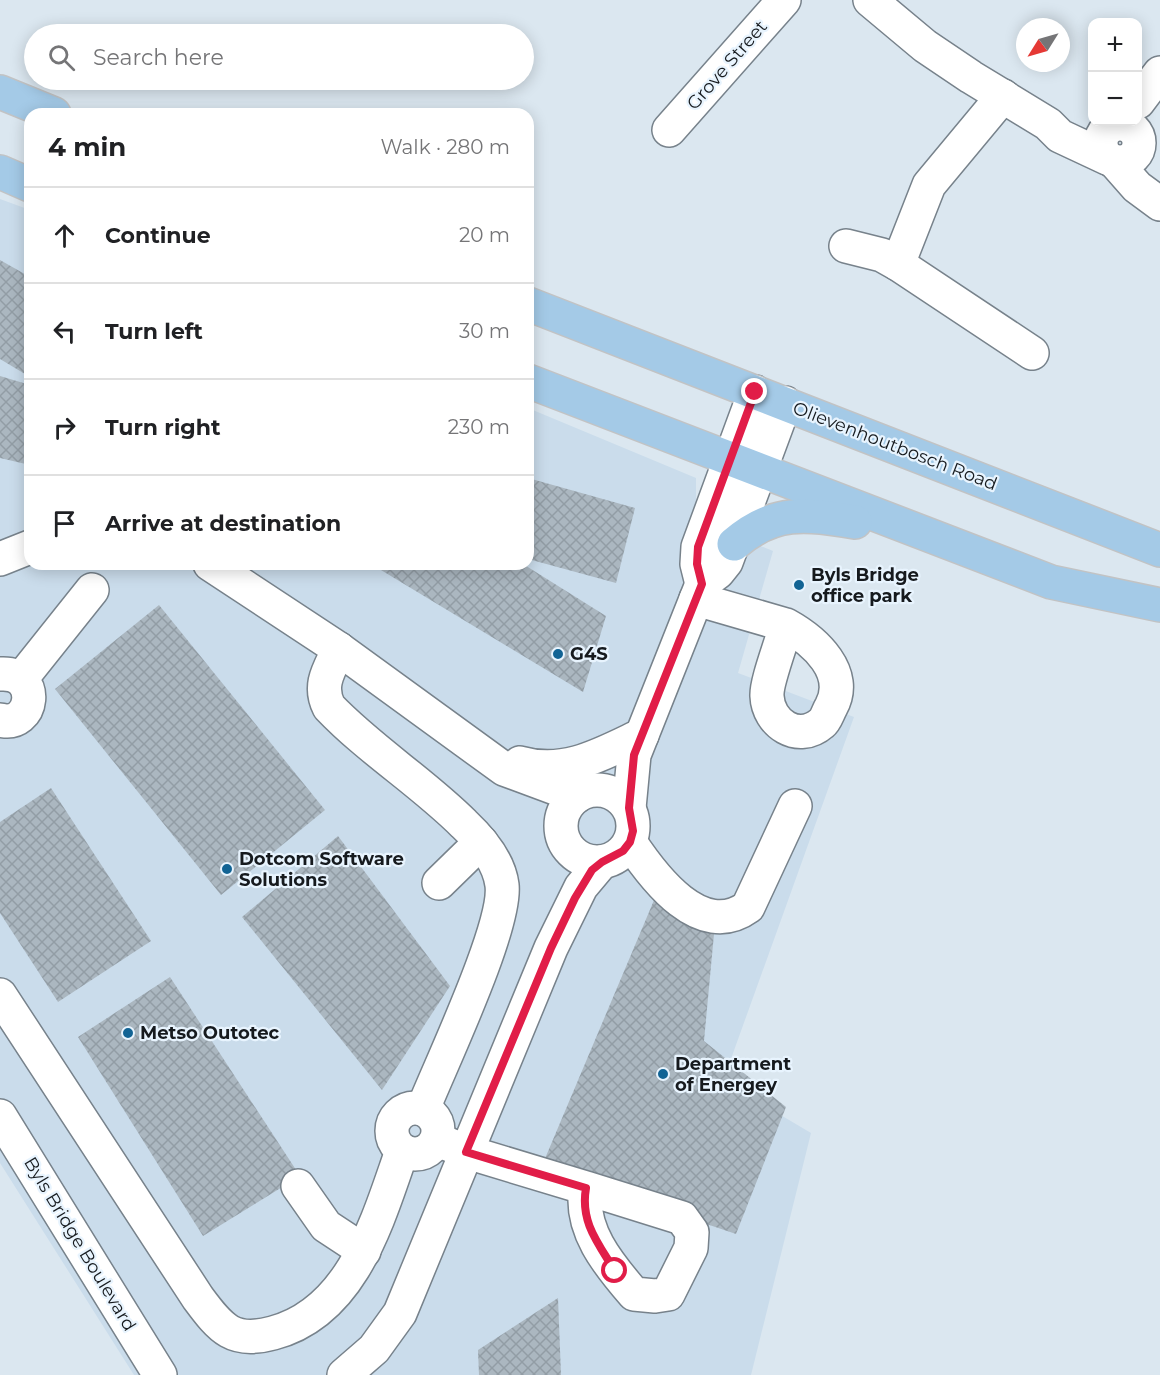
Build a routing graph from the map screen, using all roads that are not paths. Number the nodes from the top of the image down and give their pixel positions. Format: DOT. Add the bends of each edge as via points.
graph roads {
  1 [pos="784,0"];
  2 [pos="870,0"];
  3 [pos="0,92"];
  4 [pos="1003,96"];
  5 [pos="39,108"];
  6 [pos="1116,126"];
  7 [pos="1128,126"];
  8 [pos="669,130"];
  9 [pos="0,174"];
  10 [pos="24,183"];
  11 [pos="1160,204"];
  12 [pos="846,246"];
  13 [pos="898,264"];
  14 [pos="534,306"];
  15 [pos="1032,353"];
  16 [pos="534,383"];
  17 [pos="770,398"];
  18 [pos="729,458"];
  19 [pos="760,470"];
  20 [pos="927,535"];
  21 [pos="734,544"];
  22 [pos="24,549"];
  23 [pos="1160,549"];
  24 [pos="0,559"];
  25 [pos="219,570"];
  26 [pos="92,590"];
  27 [pos="699,591"];
  28 [pos="1160,605"];
  29 [pos="786,625"];
  30 [pos="339,649"];
  31 [pos="10,677"];
  32 [pos="0,720"];
  33 [pos="638,745"];
  34 [pos="492,760"];
  35 [pos="583,793"];
  36 [pos="795,806"];
  37 [pos="629,808"];
  38 [pos="565,838"];
  39 [pos="482,842"];
  40 [pos="615,854"];
  41 [pos="439,883"];
  42 [pos="551,948"];
  43 [pos="0,996"];
  44 [pos="423,1108"];
  45 [pos="0,1116"];
  46 [pos="452,1146"];
  47 [pos="402,1151"];
  48 [pos="298,1186"];
  49 [pos="586,1188"];
  50 [pos="364,1251"];
  51 [pos="160,1374"];
  52 [pos="344,1375"];
  1 -- 8 [label="street, Grove Street"];
  2 -- 4 [label="street" via="926,46"];
  3 -- 5 [label="main road"];
  4 -- 6 [label="street" via="1048,124 1082,129"];
  4 -- 13 [label="street" via="929,185"];
  7 -- 11 [label="street"];
  9 -- 10 [label="main road"];
  12 -- 13 [label="street" via="882,255"];
  13 -- 15 [label="street"];
  14 -- 17 [label="main road, Olievenhoutbosch Road"];
  16 -- 18 [label="main road"];
  17 -- 18 [label="street"];
  17 -- 19 [label="street"];
  17 -- 23 [label="main road, Olievenhoutbosch Road"];
  18 -- 19 [label="main road"];
  18 -- 27 [label="street" via="698,547"];
  19 -- 20 [label="main road"];
  19 -- 21 [label="street"];
  20 -- 21 [label="main road" via="810,514 764,524"];
  20 -- 28 [label="main road" via="1051,582"];
  21 -- 27 [label="street" via="718,572"];
  22 -- 24 [label="street"];
  25 -- 30 [label="street"];
  26 -- 31 [label="street"];
  27 -- 29 [label="street"];
  27 -- 33 [label="street"];
  30 -- 34 [label="street"];
  30 -- 39 [label="street" via="322,689 329,707"];
  31 -- 32 [label="street" via="27,687 28,706 15,719"];
  33 -- 34 [label="street" via="564,768"];
  33 -- 35 [label="street"];
  33 -- 37 [label="street"];
  34 -- 35 [label="street"];
  34 -- 38 [label="street"];
  35 -- 37 [label="street" via="600,789 612,793"];
  35 -- 38 [label="street" via="568,804"];
  36 -- 40 [label="street" via="748,907 735,916 716,917 688,906 653,876"];
  37 -- 40 [label="street" via="633,819"];
  38 -- 40 [label="street" via="579,857"];
  38 -- 42 [label="street" via="568,881"];
  39 -- 41 [label="street"];
  39 -- 44 [label="street" via="497,867 502,885 501,906 485,958"];
  40 -- 42 [label="street" via="581,887"];
  42 -- 46 [label="street"];
  43 -- 50 [label="street" via="198,1298 229,1332 248,1338 291,1327 325,1304 346,1281"];
  44 -- 46 [label="street" via="437,1121"];
  44 -- 47 [label="street" via="404,1110 392,1125 392,1135"];
  45 -- 51 [label="street, Byls Bridge Boulevard"];
  46 -- 47 [label="street" via="432,1148 422,1154"];
  46 -- 49 [label="street"];
  46 -- 52 [label="street" via="400,1313 374,1349"];
  47 -- 50 [label="street"];
  48 -- 50 [label="street" via="326,1226"];
}
